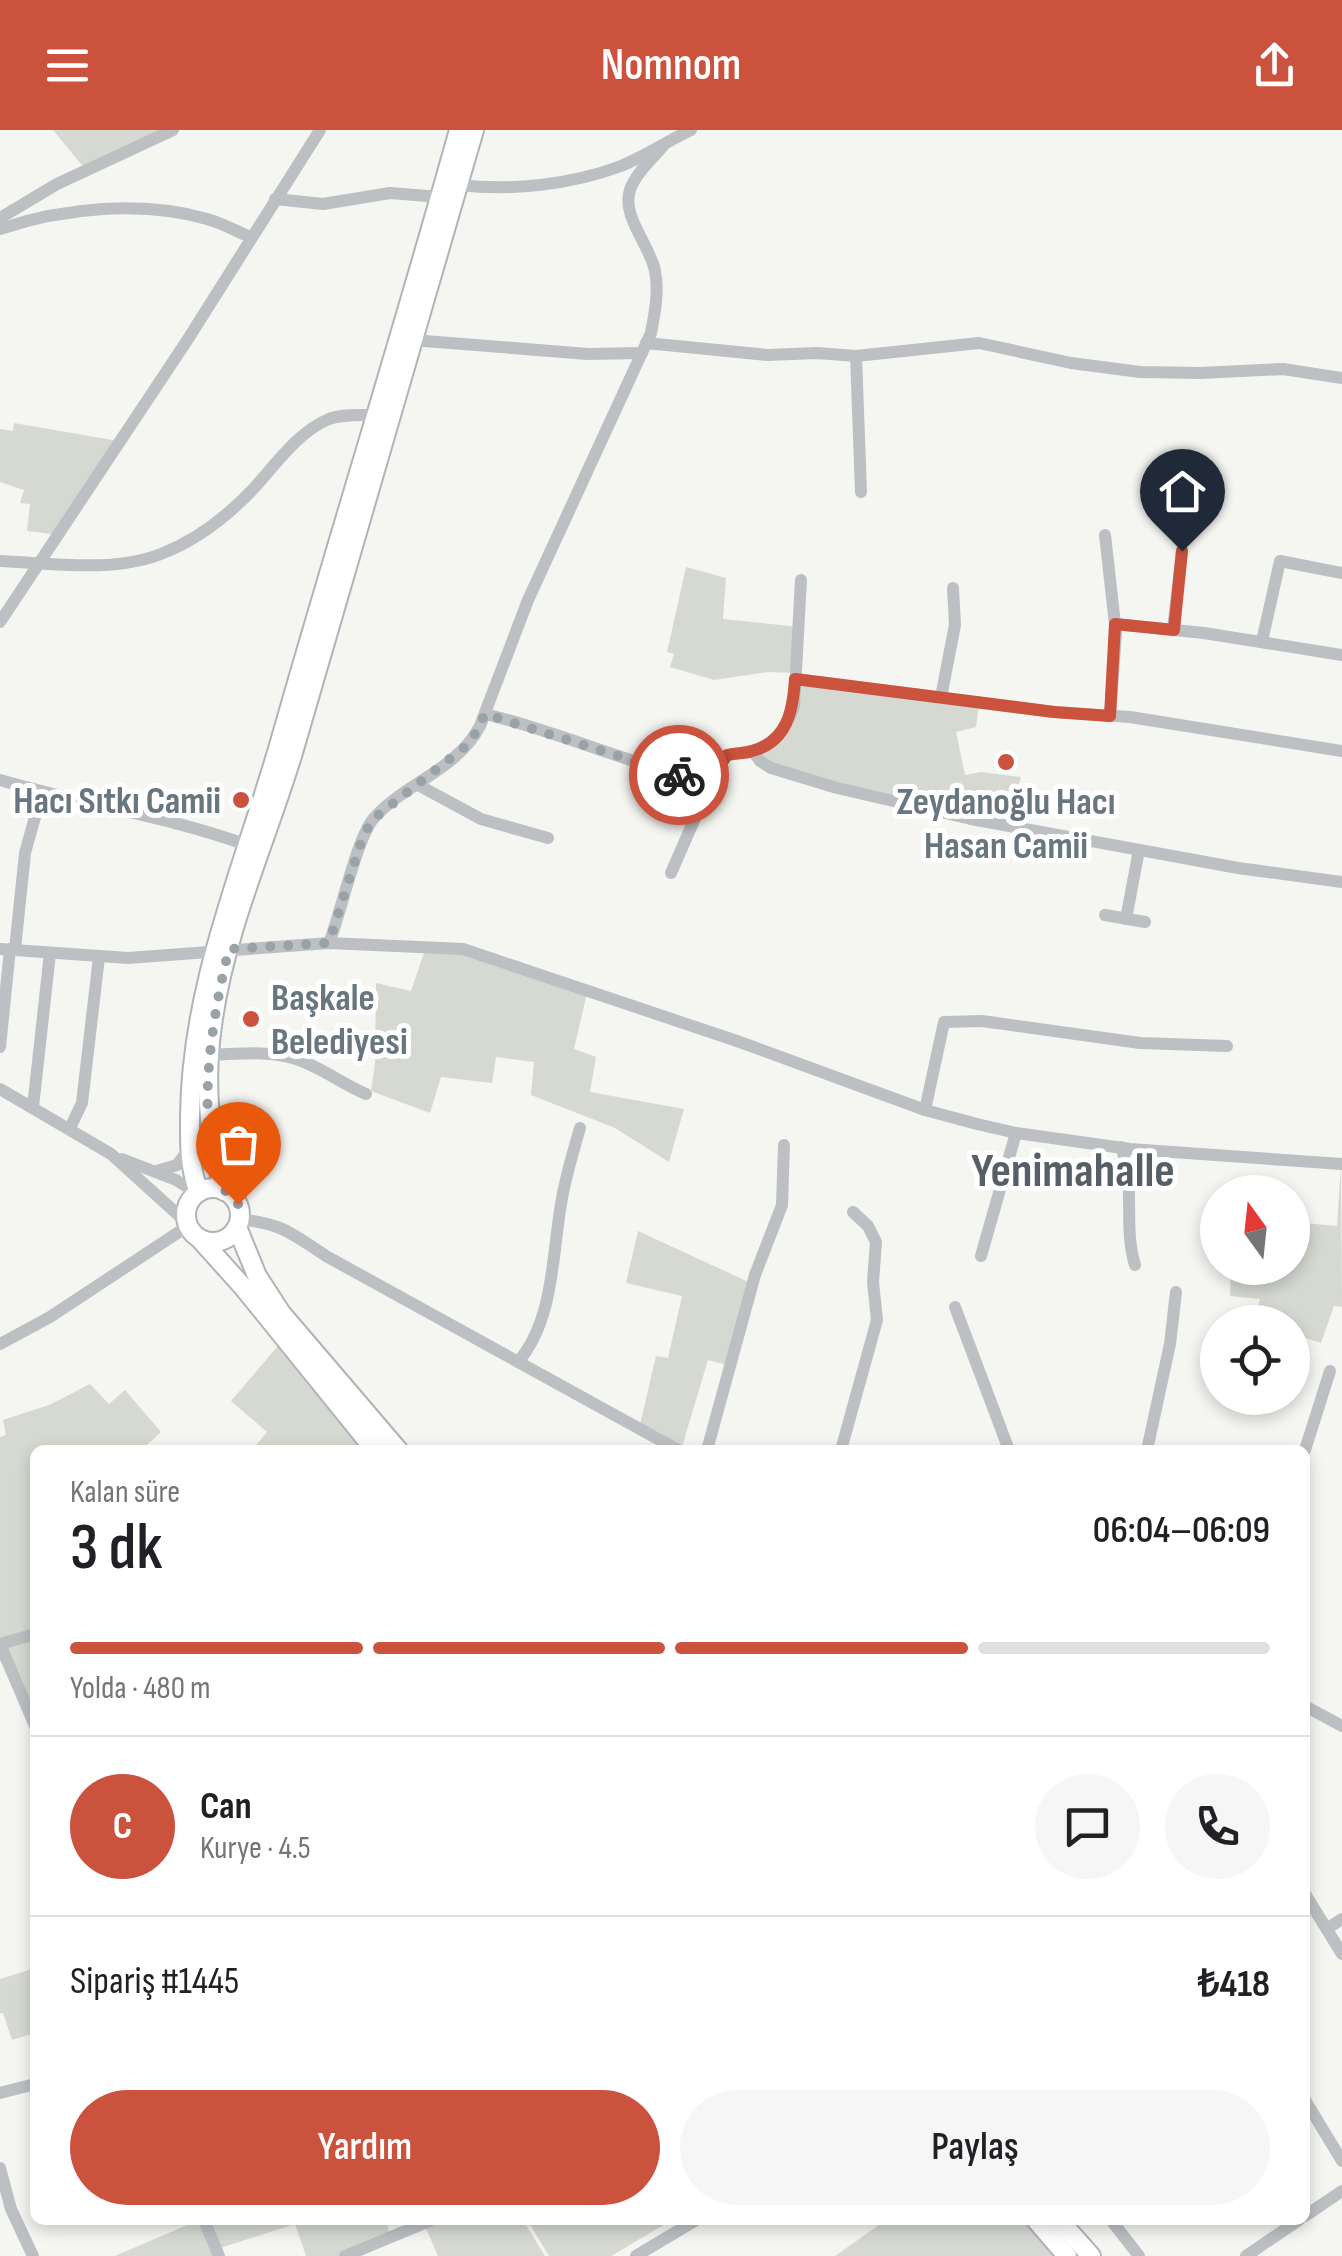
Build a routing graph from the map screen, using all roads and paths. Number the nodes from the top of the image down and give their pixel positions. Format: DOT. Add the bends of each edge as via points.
graph roads {
  1 [pos="173,130"];
  2 [pos="320,130"];
  3 [pos="459,130"];
  4 [pos="474,130"];
  5 [pos="691,130"];
  6 [pos="671,138"];
  7 [pos="458,185"];
  8 [pos="440,198"];
  9 [pos="275,199"];
  10 [pos="0,218"];
  11 [pos="0,229"];
  12 [pos="250,237"];
  13 [pos="412,340"];
  14 [pos="644,348"];
  15 [pos="856,356"];
  16 [pos="1342,378"];
  17 [pos="375,415"];
  18 [pos="861,492"];
  19 [pos="1106,535"];
  20 [pos="1182,551"];
  21 [pos="0,561"];
  22 [pos="42,563"];
  23 [pos="1342,574"];
  24 [pos="801,580"];
  25 [pos="953,588"];
  26 [pos="0,622"];
  27 [pos="1115,624"];
  28 [pos="1174,630"];
  29 [pos="1342,639"];
  30 [pos="1262,642"];
  31 [pos="1341,655"];
  32 [pos="795,679"];
  33 [pos="940,697"];
  34 [pos="485,714"];
  35 [pos="1110,716"];
  36 [pos="753,751"];
  37 [pos="1342,751"];
  38 [pos="0,780"];
  39 [pos="709,781"];
  40 [pos="418,785"];
  41 [pos="42,792"];
  42 [pos="548,838"];
  43 [pos="248,845"];
  44 [pos="1139,850"];
  45 [pos="671,874"];
  46 [pos="1342,882"];
  47 [pos="1106,915"];
  48 [pos="1126,919"];
  49 [pos="1145,922"];
  50 [pos="329,943"];
  51 [pos="8,949"];
  52 [pos="221,950"];
  53 [pos="50,953"];
  54 [pos="100,957"];
  55 [pos="0,1046"];
  56 [pos="1227,1046"];
  57 [pos="201,1055"];
  58 [pos="5,1092"];
  59 [pos="366,1094"];
  60 [pos="33,1107"];
  61 [pos="0,1110"];
  62 [pos="925,1110"];
  63 [pos="70,1128"];
  64 [pos="580,1128"];
  65 [pos="1016,1133"];
  66 [pos="784,1145"];
  67 [pos="190,1148"];
  68 [pos="1121,1148"];
  69 [pos="111,1154"];
  70 [pos="1342,1164"];
  71 [pos="154,1172"];
  72 [pos="224,1191"];
  73 [pos="198,1193"];
  74 [pos="854,1212"];
  75 [pos="238,1223"];
  76 [pos="191,1229"];
  77 [pos="981,1256"];
  78 [pos="1135,1265"];
  79 [pos="1176,1292"];
  80 [pos="955,1308"];
  81 [pos="0,1344"];
  82 [pos="518,1362"];
  83 [pos="1330,1371"];
  84 [pos="371,1445"];
  85 [pos="394,1445"];
  86 [pos="669,1445"];
  87 [pos="708,1445"];
  88 [pos="842,1445"];
  89 [pos="1008,1445"];
  90 [pos="1148,1445"];
  91 [pos="1307,1445"];
  92 [pos="30,1635"];
  93 [pos="1310,1709"];
  94 [pos="30,1714"];
  95 [pos="1342,1726"];
  96 [pos="1310,1901"];
  97 [pos="1342,1919"];
  98 [pos="1328,1928"];
  99 [pos="1342,1954"];
  100 [pos="30,2085"];
  101 [pos="0,2093"];
  102 [pos="1310,2108"];
  103 [pos="1342,2160"];
  104 [pos="0,2168"];
  105 [pos="1342,2191"];
  106 [pos="1310,2213"];
  107 [pos="206,2225"];
  108 [pos="420,2225"];
  109 [pos="688,2225"];
  110 [pos="1040,2225"];
  111 [pos="1063,2225"];
  112 [pos="1115,2225"];
  113 [pos="1292,2225"];
  114 [pos="33,2256"];
  115 [pos="220,2256"];
  116 [pos="345,2256"];
  117 [pos="636,2256"];
  118 [pos="1067,2256"];
  119 [pos="1090,2256"];
  120 [pos="1138,2256"];
  121 [pos="1246,2256"];
  1 -- 10 [label="street"];
  2 -- 9 [label="street"];
  3 -- 8 [label="main road"];
  4 -- 7 [label="main road"];
  5 -- 6 [label="street"];
  6 -- 7 [label="street" via="622,165 574,178 514,188"];
  6 -- 14 [label="street" via="629,198 655,272 654,317"];
  7 -- 13 [label="main road"];
  8 -- 9 [label="street" via="390,194 323,204"];
  8 -- 17 [label="main road"];
  9 -- 12 [label="street"];
  11 -- 12 [label="street" via="126,209 207,218"];
  12 -- 22 [label="street"];
  13 -- 14 [label="street" via="559,352"];
  13 -- 52 [label="main road" via="294,750"];
  14 -- 15 [label="street"];
  14 -- 34 [label="street" via="548,553"];
  15 -- 16 [label="street" via="991,344 1140,372 1283,369"];
  15 -- 18 [label="street"];
  17 -- 22 [label="street" via="320,424 228,514 173,549 126,563"];
  17 -- 43 [label="main road"];
  19 -- 27 [label="street"];
  20 -- 28 [label="street"];
  21 -- 22 [label="street"];
  22 -- 26 [label="street"];
  23 -- 30 [label="street" via="1280,561"];
  24 -- 32 [label="street"];
  25 -- 33 [label="street" via="955,625"];
  27 -- 28 [label="street"];
  27 -- 35 [label="street"];
  28 -- 30 [label="street"];
  29 -- 31 [label="street"];
  30 -- 31 [label="street"];
  32 -- 33 [label="street"];
  32 -- 36 [label="street" via="788,722"];
  33 -- 35 [label="street"];
  34 -- 39 [label="street"];
  34 -- 40 [label="street" via="470,743"];
  35 -- 37 [label="street"];
  36 -- 39 [label="street" via="727,755"];
  36 -- 44 [label="street" via="771,768 837,788"];
  38 -- 41 [label="street"];
  39 -- 45 [label="street"];
  40 -- 42 [label="street" via="480,819"];
  40 -- 50 [label="street" via="367,828"];
  41 -- 43 [label="street"];
  41 -- 51 [label="street"];
  43 -- 52 [label="main road"];
  44 -- 46 [label="street"];
  44 -- 48 [label="street"];
  47 -- 48 [label="street"];
  48 -- 49 [label="street"];
  50 -- 52 [label="street"];
  50 -- 62 [label="street" via="486,955"];
  51 -- 53 [label="street"];
  51 -- 55 [label="street"];
  52 -- 54 [label="street"];
  52 -- 57 [label="main road" via="200,1002"];
  53 -- 54 [label="street"];
  53 -- 60 [label="street"];
  54 -- 63 [label="street" via="81,1109"];
  56 -- 62 [label="street" via="1140,1044 982,1021 944,1022"];
  57 -- 59 [label="street" via="283,1056"];
  57 -- 67 [label="main road"];
  57 -- 72 [label="main road"];
  58 -- 60 [label="street"];
  58 -- 61 [label="street"];
  60 -- 63 [label="street"];
  62 -- 65 [label="street"];
  63 -- 69 [label="street"];
  64 -- 82 [label="street" via="542,1314"];
  65 -- 68 [label="street"];
  65 -- 77 [label="street"];
  66 -- 87 [label="street" via="782,1205 755,1275"];
  67 -- 71 [label="street" via="176,1165"];
  67 -- 73 [label="main road"];
  68 -- 70 [label="street"];
  68 -- 78 [label="street" via="1131,1182 1128,1232"];
  69 -- 71 [label="street"];
  69 -- 76 [label="street"];
  71 -- 73 [label="street"];
  72 -- 73 [label="main road"];
  72 -- 75 [label="main road" via="238,1204"];
  73 -- 76 [label="main road" via="187,1208"];
  74 -- 88 [label="street" via="876,1242 876,1320"];
  75 -- 76 [label="main road" via="218,1242"];
  75 -- 82 [label="street" via="275,1224 292,1232"];
  75 -- 85 [label="main road" via="257,1276 281,1312"];
  76 -- 81 [label="street"];
  76 -- 84 [label="main road"];
  79 -- 90 [label="street"];
  80 -- 89 [label="street"];
  82 -- 86 [label="street"];
  83 -- 91 [label="street"];
  92 -- 94 [label="street" via="0,1644"];
  93 -- 95 [label="street"];
  96 -- 98 [label="street"];
  97 -- 98 [label="street"];
  98 -- 99 [label="street"];
  100 -- 101 [label="street"];
  102 -- 103 [label="street"];
  104 -- 114 [label="street"];
  105 -- 106 [label="street"];
  107 -- 115 [label="street"];
  108 -- 116 [label="street"];
  109 -- 117 [label="street"];
  110 -- 118 [label="main road"];
  111 -- 119 [label="main road"];
  112 -- 120 [label="street"];
  113 -- 121 [label="street"];
}
